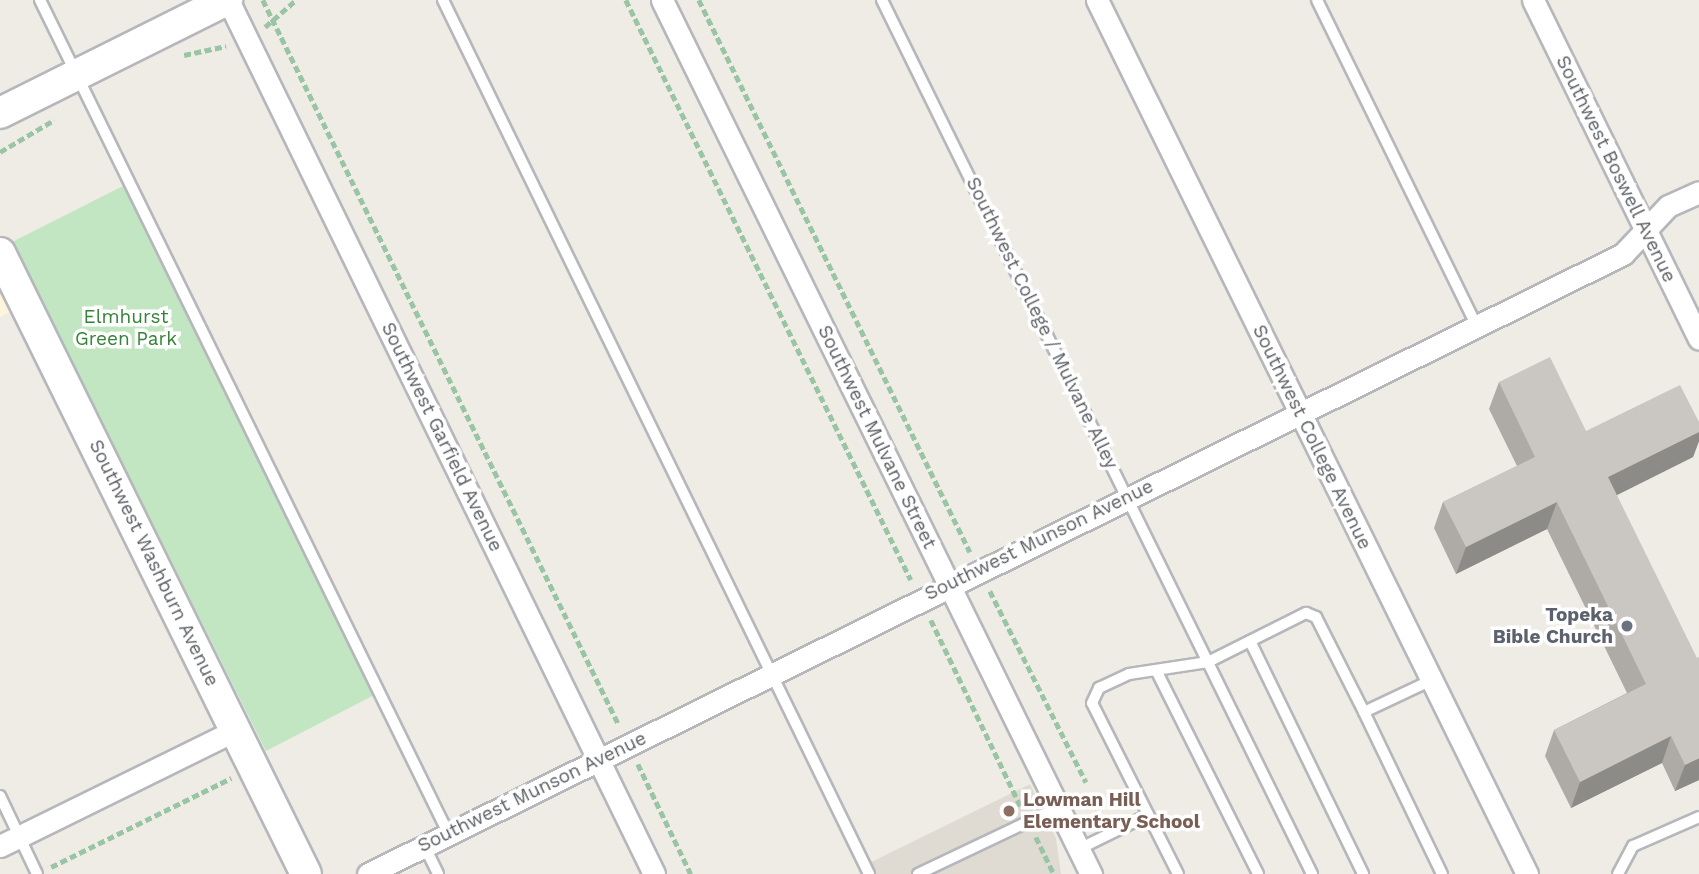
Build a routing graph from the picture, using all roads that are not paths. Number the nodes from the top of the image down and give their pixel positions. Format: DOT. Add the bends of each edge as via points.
graph roads {
  1 [pos="40,0"];
  2 [pos="228,0"];
  3 [pos="443,0"];
  4 [pos="662,0"];
  5 [pos="882,0"];
  6 [pos="1097,0"];
  7 [pos="1317,0"];
  8 [pos="1533,0"];
  9 [pos="84,87"];
  10 [pos="0,113"];
  11 [pos="1699,192"];
  12 [pos="1646,230"];
  13 [pos="0,253"];
  14 [pos="1477,326"];
  15 [pos="1699,339"];
  16 [pos="1300,413"];
  17 [pos="1128,497"];
  18 [pos="950,585"];
  19 [pos="1250,641"];
  20 [pos="1208,662"];
  21 [pos="1156,670"];
  22 [pos="774,672"];
  23 [pos="1432,680"];
  24 [pos="1364,712"];
  25 [pos="236,730"];
  26 [pos="600,760"];
  27 [pos="0,796"];
  28 [pos="1059,807"];
  29 [pos="1149,815"];
  30 [pos="1699,817"];
  31 [pos="449,833"];
  32 [pos="9,841"];
  33 [pos="424,845"];
  34 [pos="1079,849"];
  35 [pos="37,874"];
  36 [pos="306,874"];
  37 [pos="368,874"];
  38 [pos="438,874"];
  39 [pos="654,874"];
  40 [pos="869,874"];
  41 [pos="918,874"];
  42 [pos="1091,874"];
  43 [pos="1178,874"];
  44 [pos="1258,874"];
  45 [pos="1312,874"];
  46 [pos="1363,874"];
  47 [pos="1443,874"];
  48 [pos="1527,874"];
  49 [pos="1618,874"];
  1 -- 9 [label="lane"];
  2 -- 9 [label="main road"];
  2 -- 26 [label="street, Southwest Garfield Avenue"];
  3 -- 22 [label="lane"];
  4 -- 18 [label="street, Southwest Mulvane Street"];
  5 -- 17 [label="lane, Southwest College / Mulvane Alley"];
  6 -- 16 [label="street, Southwest College Avenue"];
  7 -- 14 [label="lane"];
  8 -- 12 [label="street, Southwest Boswell Avenue"];
  9 -- 10 [label="main road"];
  9 -- 31 [label="lane"];
  11 -- 12 [label="street, Southwest Munson Avenue" via="1668,206"];
  12 -- 14 [label="street, Southwest Munson Avenue" via="1623,254"];
  12 -- 15 [label="street, Southwest Boswell Avenue"];
  13 -- 25 [label="main road, Southwest Washburn Avenue"];
  14 -- 16 [label="street, Southwest Munson Avenue"];
  16 -- 17 [label="street, Southwest Munson Avenue"];
  16 -- 23 [label="street, Southwest College Avenue"];
  17 -- 18 [label="street, Southwest Munson Avenue"];
  17 -- 20 [label="lane, Southwest College / Mulvane Alley"];
  18 -- 22 [label="street, Southwest Munson Avenue"];
  18 -- 28 [label="street, Southwest Mulvane Street"];
  19 -- 20 [label="lane"];
  19 -- 24 [label="lane" via="1306,614 1315,617"];
  19 -- 46 [label="lane"];
  20 -- 21 [label="lane"];
  20 -- 45 [label="lane, Southwest College / Mulvane Alley"];
  21 -- 29 [label="lane" via="1129,674 1099,688 1093,703"];
  21 -- 44 [label="lane"];
  22 -- 26 [label="street, Southwest Munson Avenue"];
  22 -- 40 [label="lane"];
  23 -- 24 [label="lane"];
  23 -- 48 [label="street, Southwest College Avenue"];
  24 -- 47 [label="lane"];
  25 -- 32 [label="street"];
  25 -- 36 [label="main road, Southwest Washburn Avenue"];
  26 -- 31 [label="street, Southwest Munson Avenue"];
  26 -- 39 [label="street, Southwest Garfield Avenue"];
  27 -- 32 [label="lane"];
  28 -- 34 [label="street, Southwest Mulvane Street"];
  28 -- 41 [label="lane"];
  29 -- 34 [label="lane"];
  29 -- 43 [label="lane"];
  30 -- 49 [label="lane" via="1633,846"];
  31 -- 33 [label="street, Southwest Munson Avenue"];
  32 -- 35 [label="lane"];
  33 -- 37 [label="street, Southwest Munson Avenue"];
  33 -- 38 [label="lane"];
  34 -- 42 [label="street, Southwest Mulvane Street"];
}
